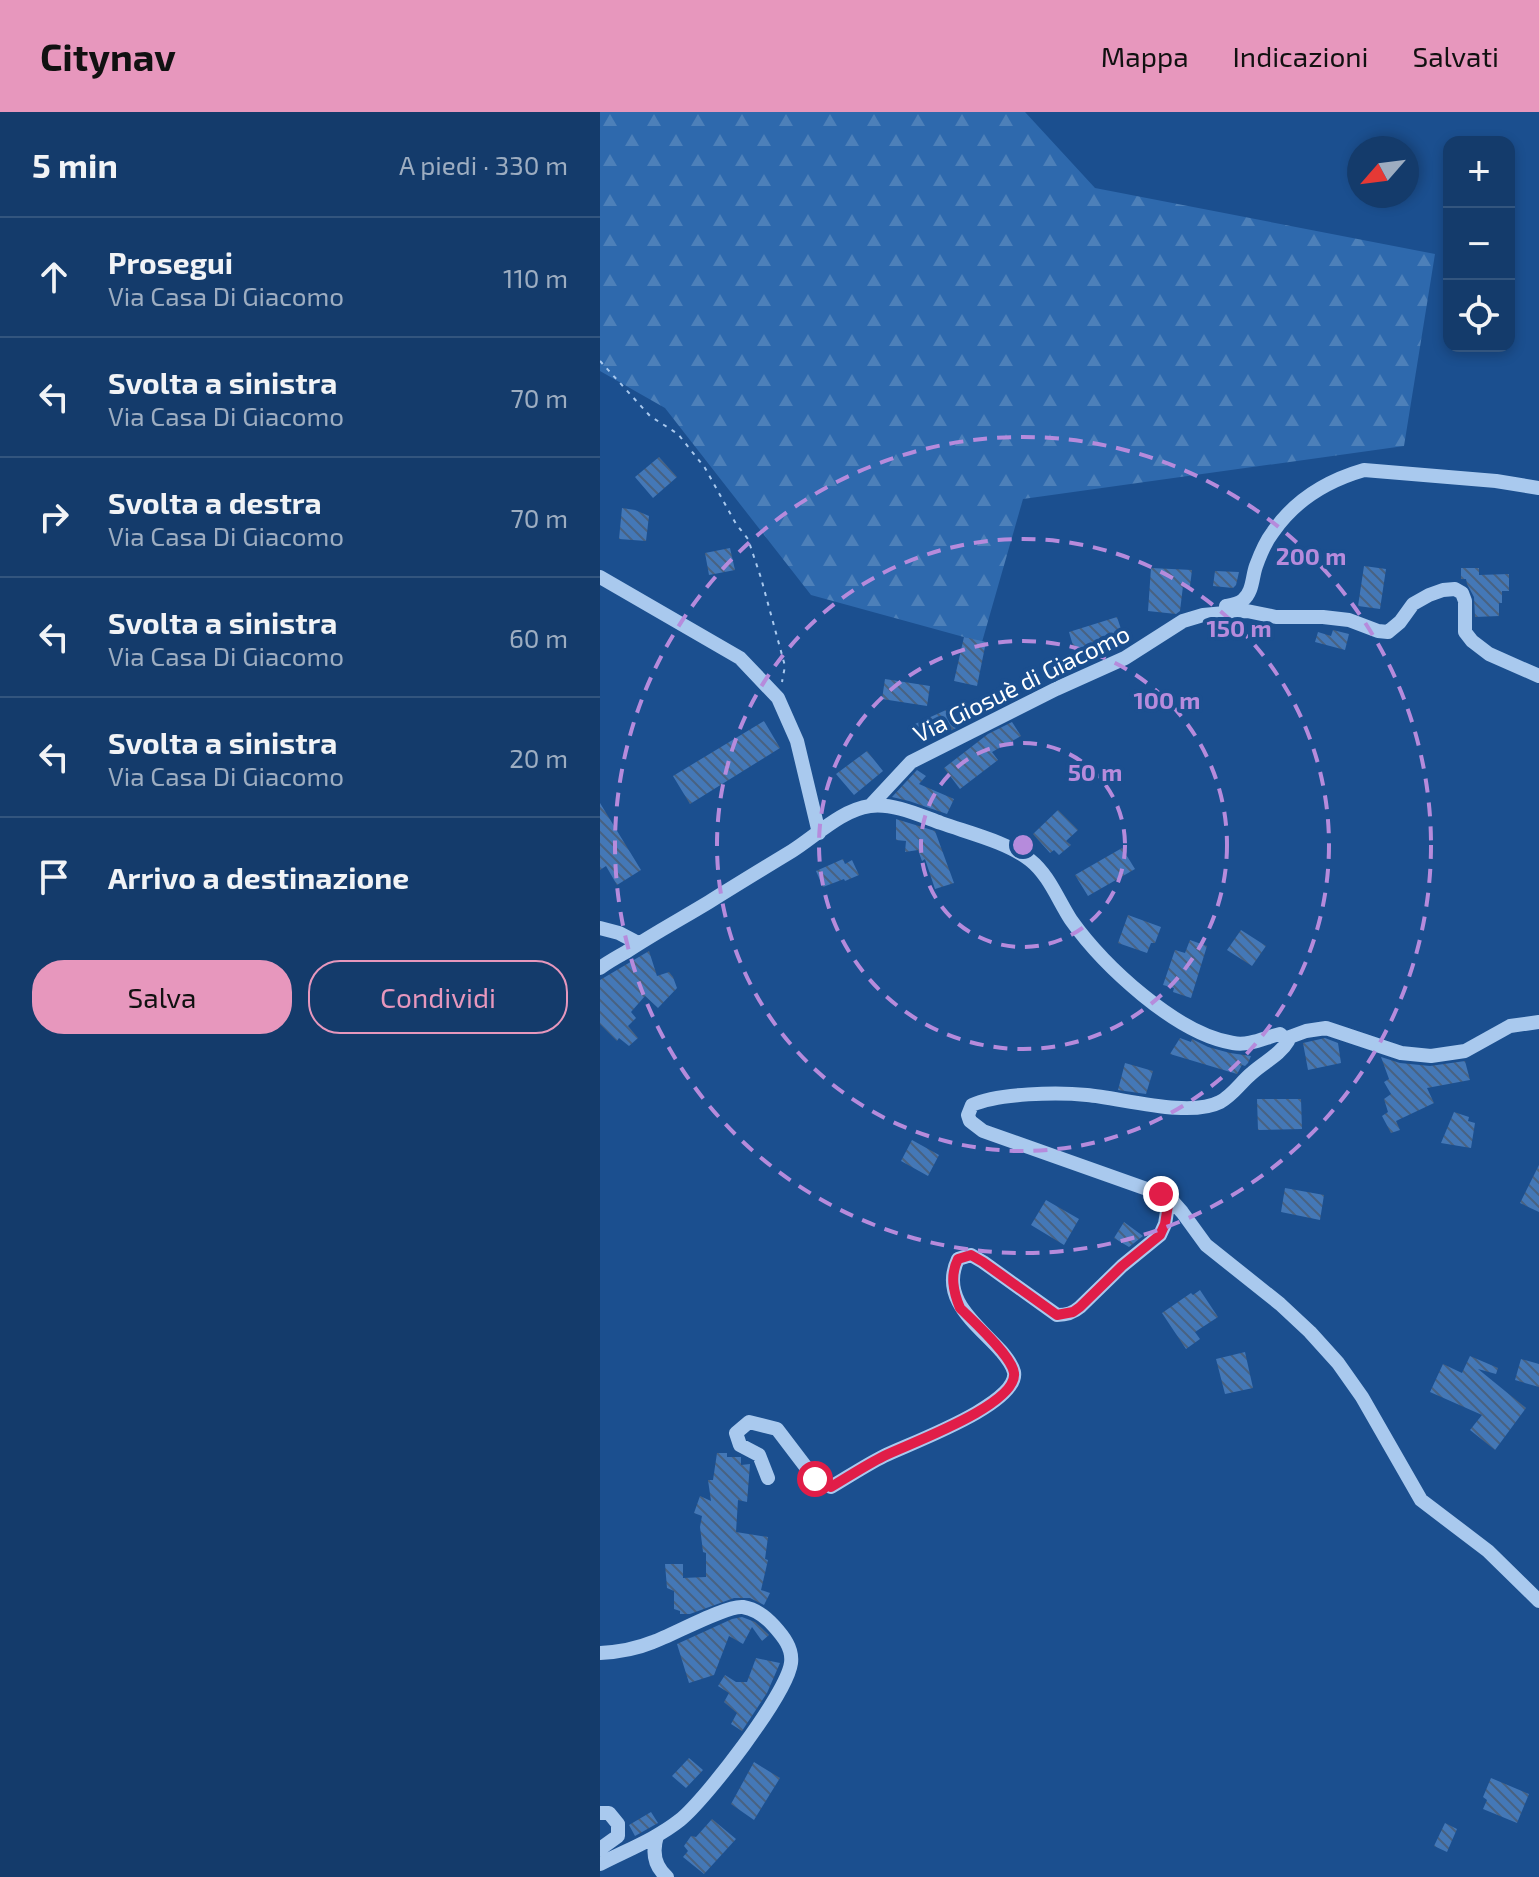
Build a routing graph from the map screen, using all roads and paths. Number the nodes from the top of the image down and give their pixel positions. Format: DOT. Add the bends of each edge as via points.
graph roads {
  1 [pos="600,361"];
  2 [pos="1539,488"];
  3 [pos="600,577"];
  4 [pos="1203,615"];
  5 [pos="1539,676"];
  6 [pos="778,698"];
  7 [pos="870,806"];
  8 [pos="819,833"];
  9 [pos="600,928"];
  10 [pos="638,943"];
  11 [pos="600,968"];
  12 [pos="1539,1022"];
  13 [pos="1287,1038"];
  14 [pos="1169,1199"];
  15 [pos="768,1478"];
  16 [pos="1539,1601"];
  17 [pos="600,1653"];
  18 [pos="600,1813"];
  19 [pos="657,1836"];
  20 [pos="600,1849"];
  21 [pos="600,1864"];
  22 [pos="667,1877"];
  1 -- 6 [label="path" via="650,416 678,434 748,539 785,666"];
  2 -- 4 [label="street, Via Giosuè di Giacomo" via="1364,470 1346,475 1312,493 1272,533 1241,602"];
  3 -- 6 [label="street" via="740,658"];
  4 -- 5 [label="street, Via Giosuè di Giacomo" via="1247,611 1323,617 1388,632 1413,604 1455,589 1465,601 1465,632 1472,641"];
  4 -- 7 [label="street, Via Giosuè di Giacomo" via="911,762"];
  6 -- 8 [label="street" via="797,741"];
  7 -- 8 [label="street"];
  7 -- 13 [label="street" via="909,811 1032,861 1071,920 1123,979 1190,1026 1233,1043 1280,1034"];
  8 -- 10 [label="street"];
  9 -- 10 [label="street"];
  10 -- 11 [label="street"];
  12 -- 13 [label="street" via="1510,1026 1465,1051 1431,1056 1401,1053 1326,1028"];
  13 -- 14 [label="street" via="1280,1051 1221,1101 1203,1106 1171,1108 1060,1094 988,1099 969,1110 970,1121 983,1131"];
  14 -- 15 [label="street" via="1160,1235 1080,1307 1064,1315 971,1255 958,1259 953,1281 960,1308 1009,1361 1013,1382 995,1401 946,1430 883,1456 831,1487 815,1479 777,1429 749,1422 736,1433 740,1445 759,1455"];
  14 -- 16 [label="street" via="1206,1245 1280,1304 1338,1363 1421,1500 1488,1551"];
  17 -- 19 [label="street" via="632,1650 735,1607 765,1618 791,1653 780,1691 720,1775 694,1807"];
  18 -- 20 [label="street" via="609,1813 618,1824 618,1836"];
  19 -- 21 [label="street"];
  19 -- 22 [label="street" via="653,1851"];
}
